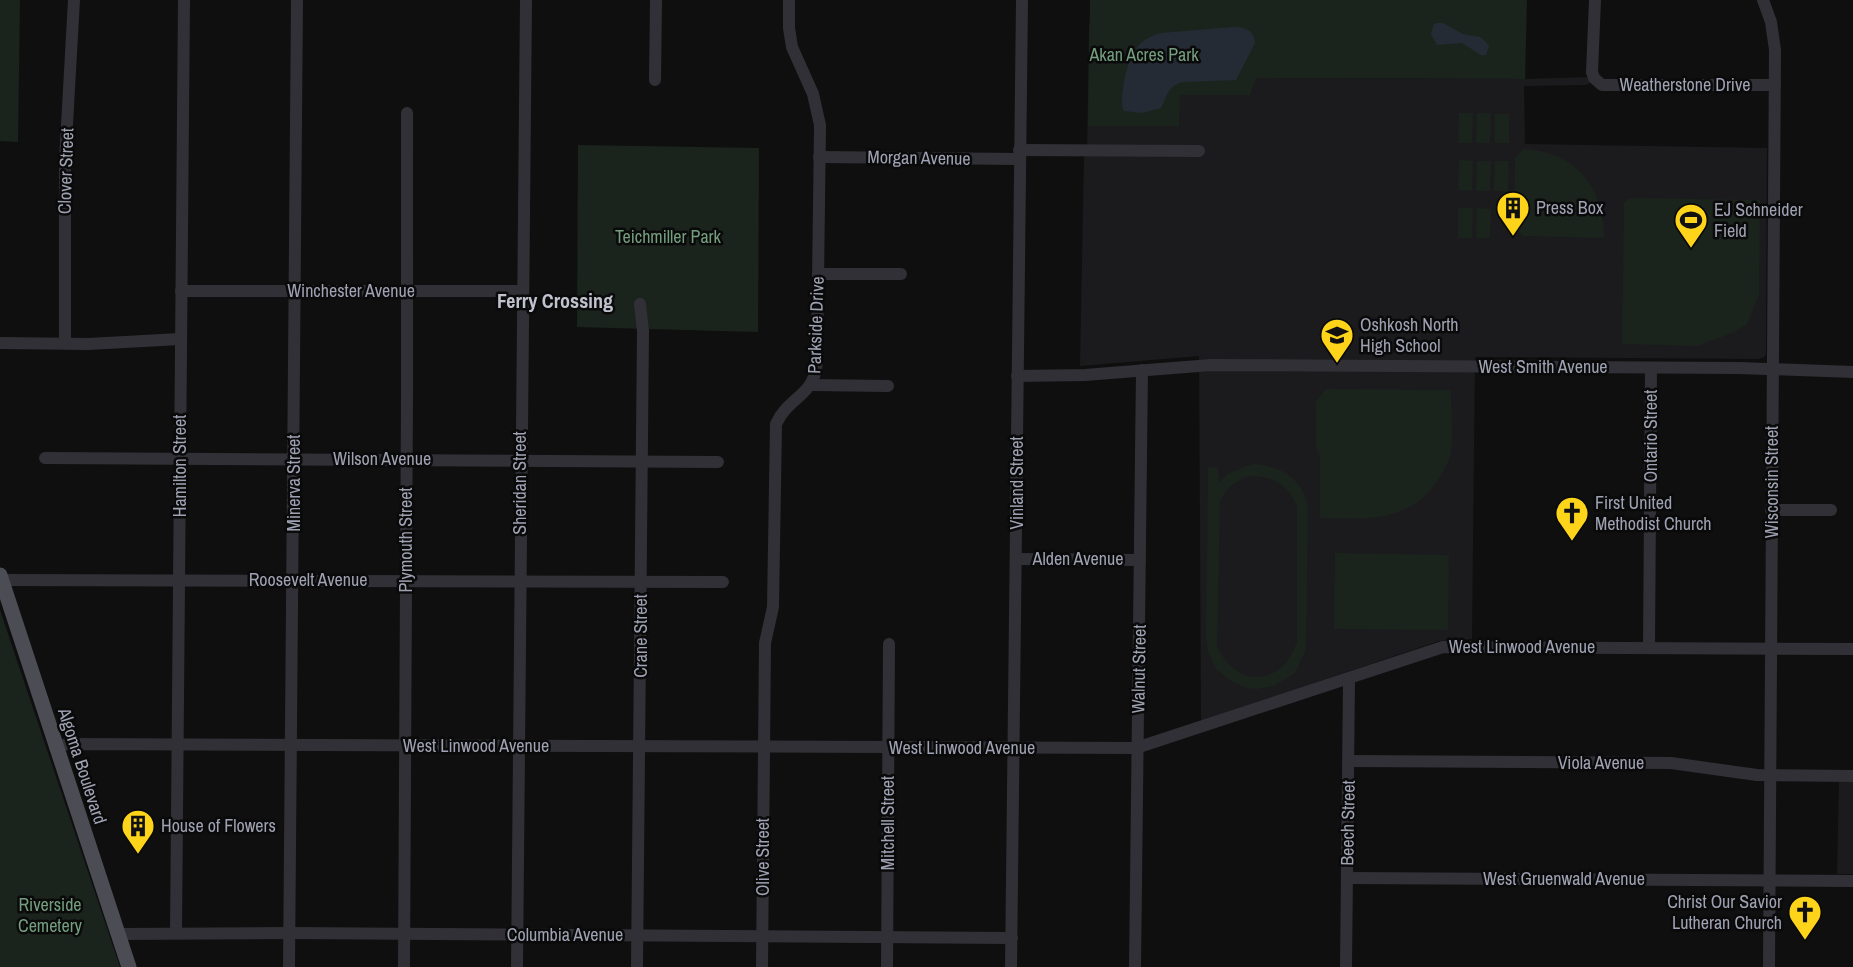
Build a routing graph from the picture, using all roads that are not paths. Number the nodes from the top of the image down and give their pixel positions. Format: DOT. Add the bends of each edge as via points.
graph roads {
  1 [pos="75,0"];
  2 [pos="184,0"];
  3 [pos="297,0"];
  4 [pos="526,0"];
  5 [pos="656,0"];
  6 [pos="789,0"];
  7 [pos="1022,0"];
  8 [pos="1595,0"];
  9 [pos="1763,0"];
  10 [pos="655,80"];
  11 [pos="1775,86"];
  12 [pos="407,112"];
  13 [pos="1198,151"];
  14 [pos="1019,155"];
  15 [pos="819,157"];
  16 [pos="818,274"];
  17 [pos="901,274"];
  18 [pos="181,291"];
  19 [pos="294,291"];
  20 [pos="407,291"];
  21 [pos="522,291"];
  22 [pos="640,304"];
  23 [pos="180,339"];
  24 [pos="0,343"];
  25 [pos="65,343"];
  26 [pos="1651,368"];
  27 [pos="1142,370"];
  28 [pos="1772,370"];
  29 [pos="1853,372"];
  30 [pos="1017,376"];
  31 [pos="812,385"];
  32 [pos="888,386"];
  33 [pos="45,458"];
  34 [pos="180,458"];
  35 [pos="294,458"];
  36 [pos="406,459"];
  37 [pos="520,460"];
  38 [pos="642,460"];
  39 [pos="718,462"];
  40 [pos="1771,510"];
  41 [pos="1831,510"];
  42 [pos="1016,559"];
  43 [pos="1140,560"];
  44 [pos="1,578"];
  45 [pos="179,579"];
  46 [pos="293,580"];
  47 [pos="406,580"];
  48 [pos="520,581"];
  49 [pos="641,581"];
  50 [pos="723,582"];
  51 [pos="889,644"];
  52 [pos="1649,648"];
  53 [pos="1771,648"];
  54 [pos="1853,649"];
  55 [pos="1349,679"];
  56 [pos="291,744"];
  57 [pos="178,745"];
  58 [pos="405,746"];
  59 [pos="56,747"];
  60 [pos="519,747"];
  61 [pos="640,747"];
  62 [pos="764,747"];
  63 [pos="888,748"];
  64 [pos="1136,748"];
  65 [pos="1014,749"];
  66 [pos="1349,761"];
  67 [pos="1770,776"];
  68 [pos="1853,776"];
  69 [pos="1348,878"];
  70 [pos="1769,880"];
  71 [pos="1853,881"];
  72 [pos="176,933"];
  73 [pos="290,933"];
  74 [pos="118,934"];
  75 [pos="404,934"];
  76 [pos="638,935"];
  77 [pos="518,936"];
  78 [pos="762,936"];
  79 [pos="887,938"];
  80 [pos="1012,938"];
  81 [pos="129,967"];
  82 [pos="289,967"];
  83 [pos="404,967"];
  84 [pos="517,967"];
  85 [pos="638,967"];
  86 [pos="762,967"];
  87 [pos="887,967"];
  88 [pos="1011,967"];
  89 [pos="1135,967"];
  90 [pos="1347,967"];
  91 [pos="1769,967"];
  1 -- 25 [label="street, Clover Street" via="65,160"];
  2 -- 18 [label="street, Hamilton Street"];
  3 -- 19 [label="street, Minerva Street"];
  4 -- 21 [label="street, Sheridan Street"];
  5 -- 10 [label="street"];
  6 -- 15 [label="street, Parkside Drive" via="792,47 818,108"];
  7 -- 14 [label="street, Vinland Street"];
  8 -- 11 [label="street, Weatherstone Drive" via="1592,66 1596,81 1607,85"];
  9 -- 11 [label="street, Wisconsin Street" via="1775,39"];
  11 -- 28 [label="street, Wisconsin Street"];
  12 -- 20 [label="street, Plymouth Street"];
  13 -- 14 [label="street, Morgan Avenue"];
  14 -- 15 [label="street, Morgan Avenue"];
  14 -- 30 [label="street, Vinland Street"];
  15 -- 16 [label="street, Parkside Drive"];
  16 -- 17 [label="street"];
  16 -- 31 [label="street, Parkside Drive" via="817,369"];
  18 -- 19 [label="street, Winchester Avenue"];
  18 -- 23 [label="street, Hamilton Street"];
  19 -- 20 [label="street, Winchester Avenue"];
  19 -- 35 [label="street, Minerva Street"];
  20 -- 21 [label="street, Winchester Avenue"];
  20 -- 36 [label="street, Plymouth Street"];
  21 -- 37 [label="street, Sheridan Street"];
  22 -- 38 [label="street, Crane Street"];
  23 -- 25 [label="street"];
  23 -- 34 [label="street, Hamilton Street"];
  24 -- 25 [label="street"];
  26 -- 27 [label="street, West Smith Avenue" via="1211,365"];
  26 -- 28 [label="street, West Smith Avenue"];
  26 -- 52 [label="street, Ontario Street"];
  27 -- 30 [label="street, West Smith Avenue"];
  27 -- 43 [label="street, Walnut Street"];
  28 -- 29 [label="street, West Smith Avenue"];
  28 -- 40 [label="street, Wisconsin Street"];
  30 -- 42 [label="street, Vinland Street"];
  31 -- 32 [label="street"];
  31 -- 62 [label="street, Parkside Drive" via="783,411 776,424 773,607 765,643"];
  33 -- 34 [label="street, Wilson Avenue"];
  34 -- 35 [label="street, Wilson Avenue"];
  34 -- 45 [label="street, Hamilton Street"];
  35 -- 36 [label="street, Wilson Avenue"];
  35 -- 46 [label="street, Minerva Street"];
  36 -- 37 [label="street, Wilson Avenue"];
  36 -- 47 [label="street, Plymouth Street"];
  37 -- 38 [label="street, Wilson Avenue"];
  37 -- 48 [label="street, Sheridan Street"];
  38 -- 39 [label="street, Wilson Avenue"];
  38 -- 49 [label="street, Crane Street"];
  40 -- 41 [label="street"];
  40 -- 53 [label="street, Wisconsin Street"];
  42 -- 43 [label="street, Alden Avenue"];
  42 -- 65 [label="street, Vinland Street"];
  43 -- 64 [label="street, Walnut Street"];
  44 -- 45 [label="street, Roosevelt Avenue"];
  44 -- 59 [label="main road, Algoma Boulevard"];
  45 -- 46 [label="street, Roosevelt Avenue"];
  45 -- 57 [label="street, Hamilton Street"];
  46 -- 47 [label="street, Roosevelt Avenue"];
  46 -- 56 [label="street, Minerva Street"];
  47 -- 48 [label="street, Roosevelt Avenue"];
  47 -- 58 [label="street, Plymouth Street"];
  48 -- 49 [label="street, Roosevelt Avenue"];
  48 -- 60 [label="street, Sheridan Street"];
  49 -- 50 [label="street, Roosevelt Avenue"];
  49 -- 61 [label="street, Crane Street"];
  51 -- 63 [label="street, Mitchell Street"];
  52 -- 53 [label="street, West Linwood Avenue"];
  52 -- 55 [label="street, West Linwood Avenue" via="1443,647"];
  53 -- 54 [label="street, West Linwood Avenue"];
  53 -- 67 [label="street, Wisconsin Street"];
  55 -- 64 [label="street, West Linwood Avenue"];
  55 -- 66 [label="street, Beech Street"];
  56 -- 57 [label="street, West Linwood Avenue"];
  56 -- 58 [label="street, West Linwood Avenue"];
  56 -- 73 [label="street, Minerva Street"];
  57 -- 59 [label="street, West Linwood Avenue"];
  57 -- 72 [label="street, Hamilton Street"];
  58 -- 60 [label="street, West Linwood Avenue"];
  58 -- 75 [label="street, Plymouth Street"];
  59 -- 74 [label="main road, Algoma Boulevard"];
  60 -- 61 [label="street, West Linwood Avenue"];
  60 -- 77 [label="street, Sheridan Street"];
  61 -- 62 [label="street, West Linwood Avenue"];
  61 -- 76 [label="street, Crane Street"];
  62 -- 63 [label="street, West Linwood Avenue"];
  62 -- 78 [label="street, Olive Street"];
  63 -- 65 [label="street, West Linwood Avenue"];
  63 -- 79 [label="street, Mitchell Street"];
  64 -- 65 [label="street, West Linwood Avenue"];
  64 -- 89 [label="street, Walnut Street"];
  65 -- 80 [label="street, Vinland Street"];
  66 -- 67 [label="street, Viola Avenue" via="1671,764"];
  66 -- 69 [label="street, Beech Street"];
  67 -- 68 [label="street, Viola Avenue"];
  67 -- 70 [label="street, Wisconsin Street"];
  69 -- 70 [label="street, West Gruenwald Avenue"];
  69 -- 90 [label="street, Beech Street"];
  70 -- 71 [label="street, West Gruenwald Avenue"];
  70 -- 91 [label="street, Wisconsin Street"];
  72 -- 73 [label="street, Columbia Avenue"];
  72 -- 74 [label="street, Columbia Avenue"];
  73 -- 75 [label="street, Columbia Avenue"];
  73 -- 82 [label="street, Minerva Street"];
  74 -- 81 [label="main road, Algoma Boulevard"];
  75 -- 77 [label="street, Columbia Avenue"];
  75 -- 83 [label="street, Plymouth Street"];
  76 -- 77 [label="street, Columbia Avenue"];
  76 -- 78 [label="street, Columbia Avenue"];
  76 -- 85 [label="street, Crane Street"];
  77 -- 84 [label="street, Sheridan Street"];
  78 -- 79 [label="street, Columbia Avenue"];
  78 -- 86 [label="street, Olive Street"];
  79 -- 80 [label="street, Columbia Avenue"];
  79 -- 87 [label="street, Mitchell Street"];
  80 -- 88 [label="street, Vinland Street"];
}
